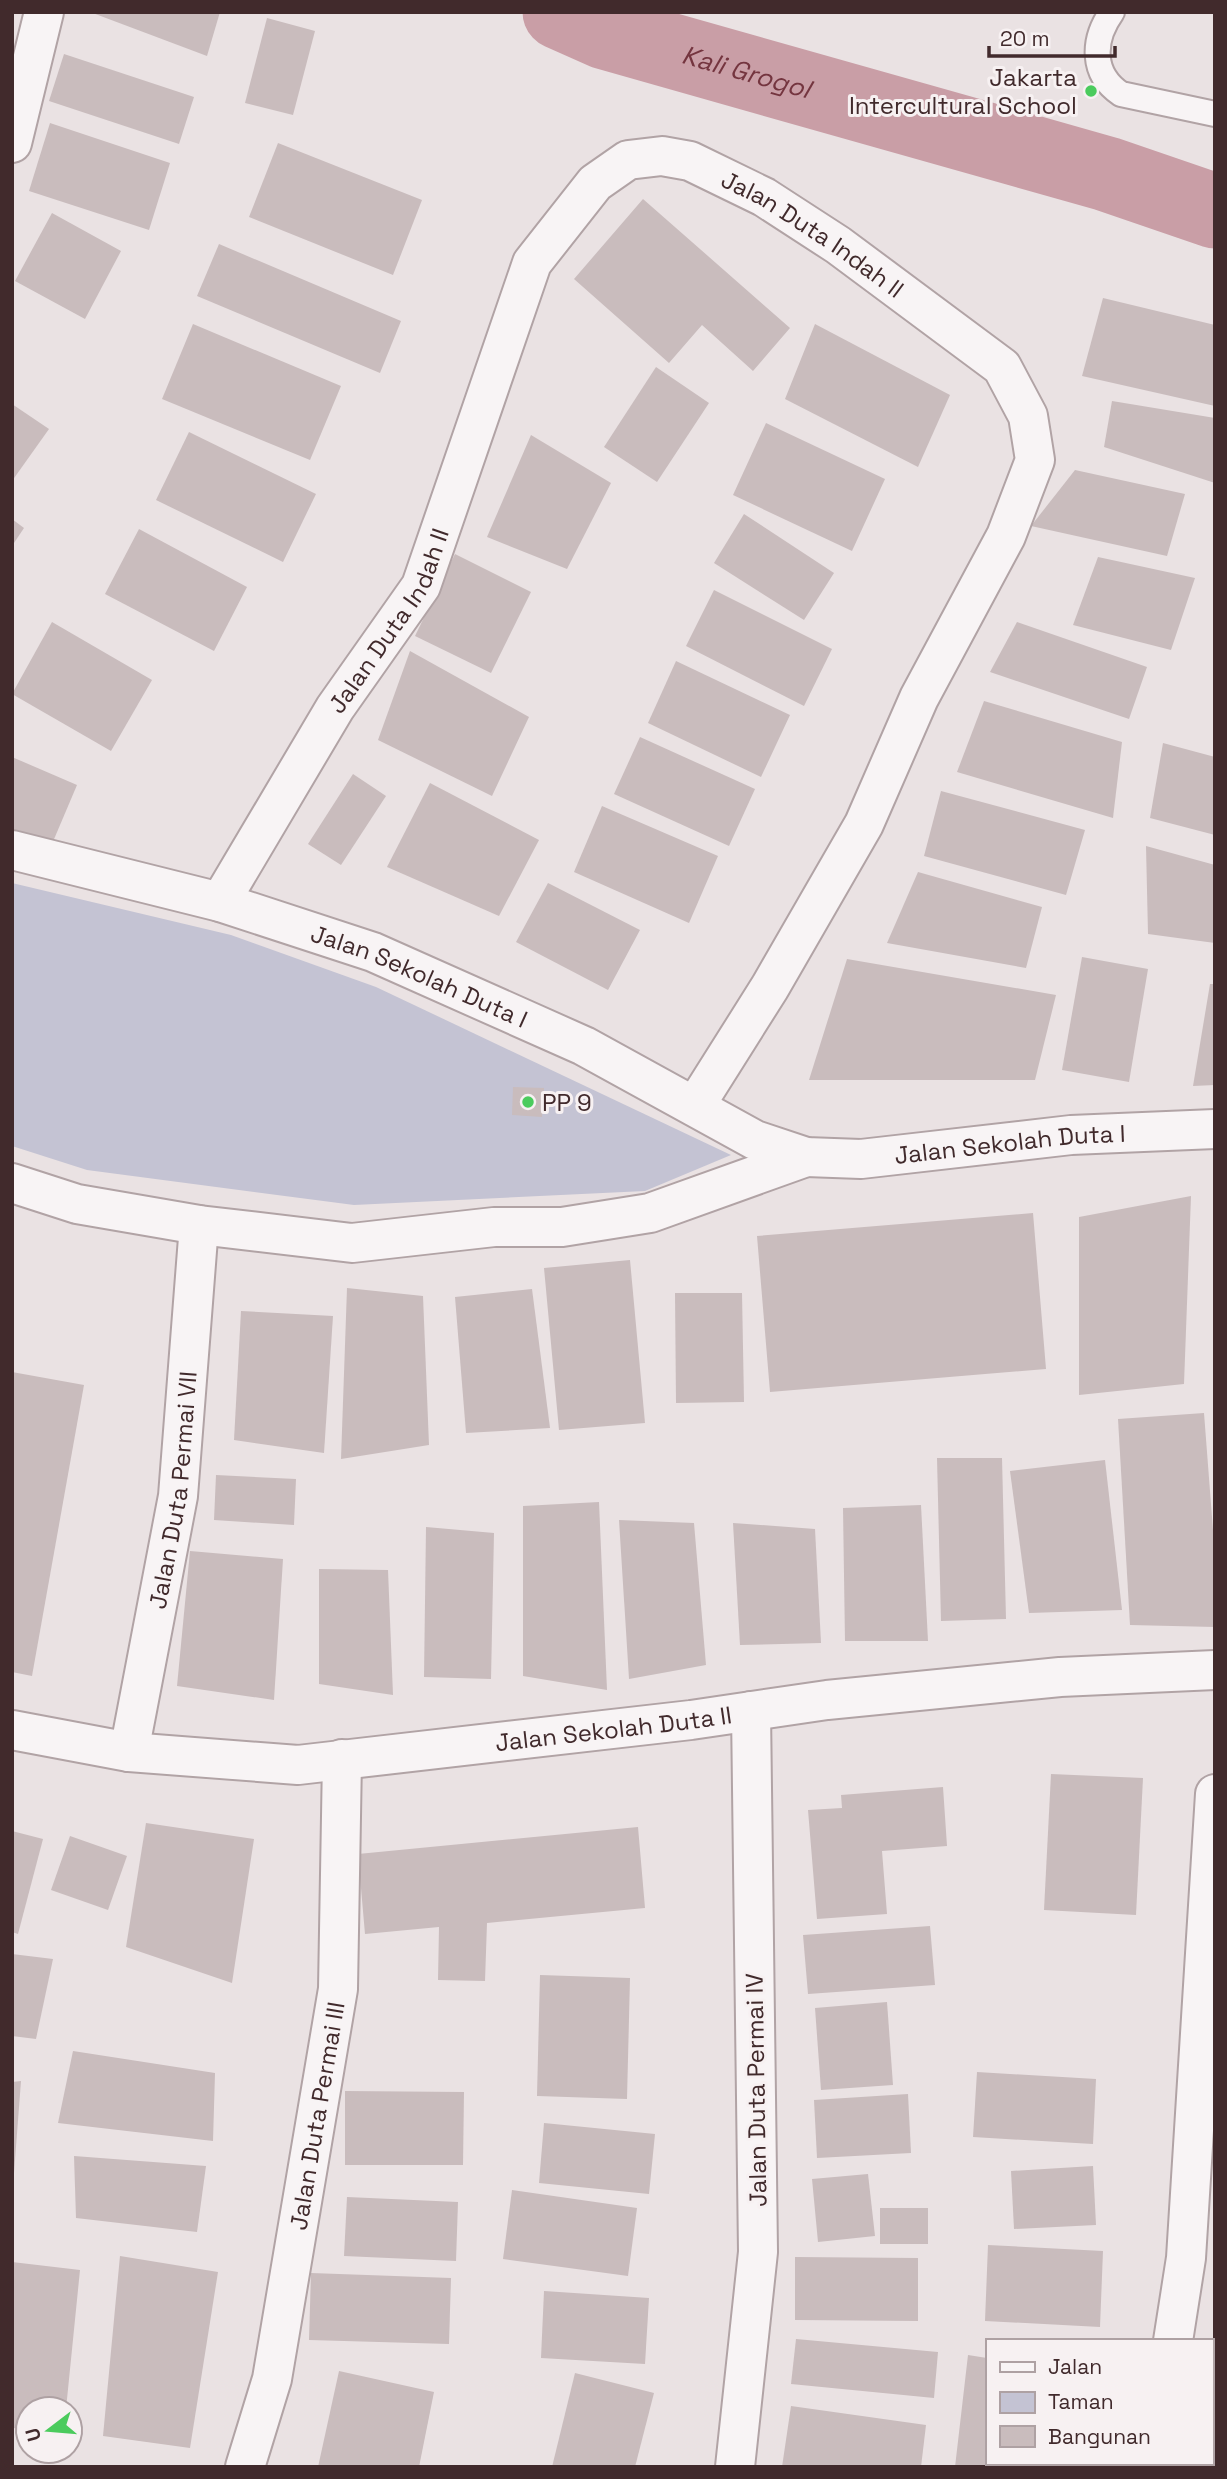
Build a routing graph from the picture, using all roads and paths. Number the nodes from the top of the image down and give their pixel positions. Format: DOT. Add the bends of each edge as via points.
graph roads {
  1 [pos="44,12"];
  2 [pos="1112,12"];
  3 [pos="1215,114"];
  4 [pos="12,144"];
  5 [pos="12,850"];
  6 [pos="220,902"];
  7 [pos="695,1105"];
  8 [pos="1215,1129"];
  9 [pos="806,1157"];
  10 [pos="12,1183"];
  11 [pos="199,1225"];
  12 [pos="1215,1670"];
  13 [pos="751,1711"];
  14 [pos="12,1730"];
  15 [pos="129,1752"];
  16 [pos="342,1759"];
  17 [pos="1215,1794"];
  18 [pos="1173,2339"];
  19 [pos="246,2467"];
  20 [pos="735,2467"];
  1 -- 4 [label="street"];
  2 -- 3 [label="lane" via="1099,39 1097,58 1108,85 1121,93"];
  5 -- 6 [label="street, Jalan Sekolah Duta I"];
  6 -- 7 [label="street, Jalan Sekolah Duta I" via="373,952 584,1046"];
  6 -- 7 [label="street, Jalan Duta Indah II" via="335,708 421,586 532,263 595,183 628,160 662,156 690,161 764,197 838,245 1002,367 1028,416 1035,460 1006,536 919,698 864,824"];
  7 -- 9 [label="street, Jalan Sekolah Duta I" via="755,1140"];
  8 -- 9 [label="street, Jalan Sekolah Duta I" via="1071,1135 861,1159"];
  9 -- 11 [label="street, Jalan Sekolah Duta I" via="650,1213 562,1227 494,1227 352,1243"];
  10 -- 11 [label="street, Jalan Sekolah Duta I" via="77,1204"];
  11 -- 15 [label="street, Jalan Duta Permai VII" via="178,1496"];
  12 -- 13 [label="street, Jalan Sekolah Duta II" via="1060,1677"];
  13 -- 16 [label="street, Jalan Sekolah Duta II"];
  13 -- 20 [label="street, Jalan Duta Permai IV" via="758,2252"];
  14 -- 15 [label="street, Jalan Sekolah Duta II"];
  15 -- 16 [label="street, Jalan Sekolah Duta II" via="299,1765"];
  16 -- 19 [label="street, Jalan Duta Permai III" via="338,1989 272,2379"];
  17 -- 18 [label="street" via="1186,2258"];
}
